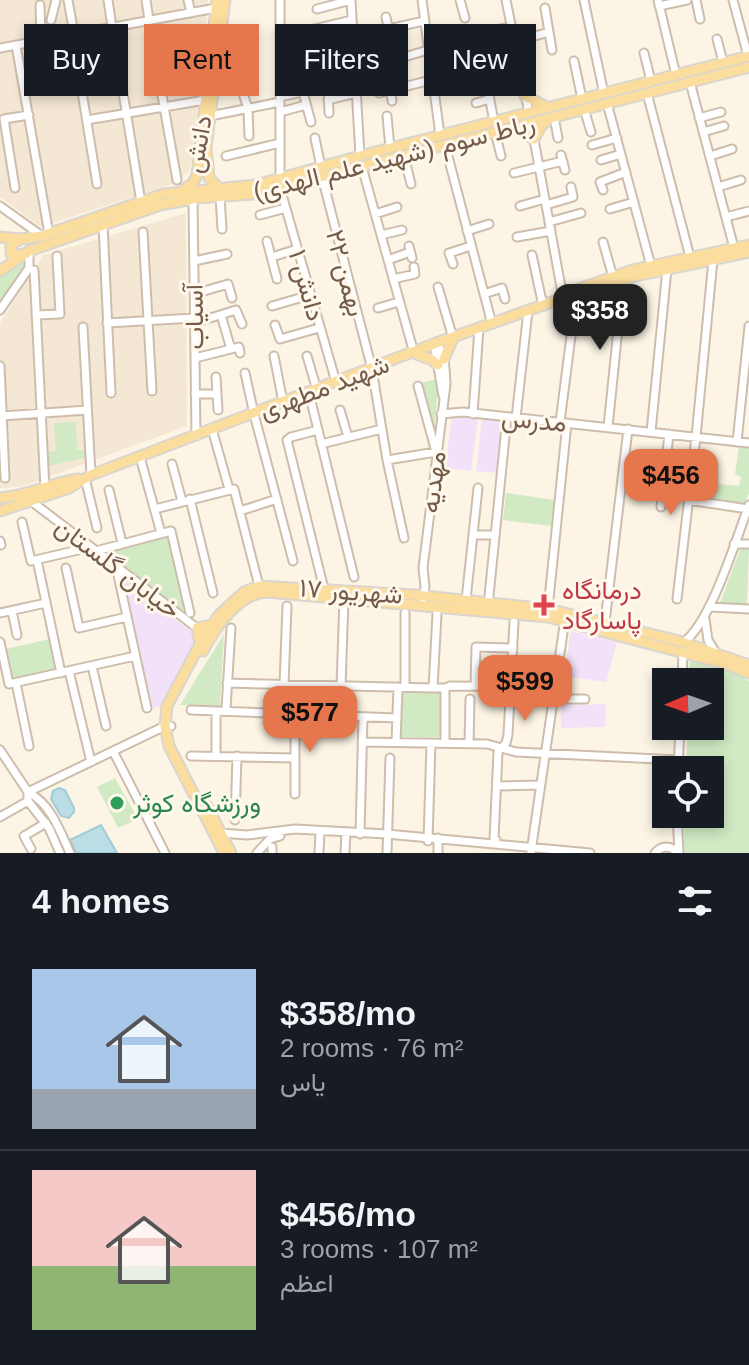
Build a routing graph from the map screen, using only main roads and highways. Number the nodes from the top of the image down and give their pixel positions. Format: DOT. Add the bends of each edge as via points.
graph roads {
  1 [pos="225,0"];
  2 [pos="217,4"];
  3 [pos="749,56"];
  4 [pos="736,64"];
  5 [pos="749,67"];
  6 [pos="712,71"];
  7 [pos="525,96"];
  8 [pos="606,98"];
  9 [pos="551,114"];
  10 [pos="530,118"];
  11 [pos="494,127"];
  12 [pos="513,127"];
  13 [pos="421,141"];
  14 [pos="407,155"];
  15 [pos="365,162"];
  16 [pos="202,168"];
  17 [pos="184,190"];
  18 [pos="220,193"];
  19 [pos="0,237"];
  20 [pos="21,239"];
  21 [pos="749,245"];
  22 [pos="29,251"];
  23 [pos="749,252"];
  24 [pos="0,271"];
  25 [pos="618,278"];
  26 [pos="563,298"];
  27 [pos="453,338"];
  28 [pos="414,353"];
  29 [pos="88,476"];
  30 [pos="0,498"];
  31 [pos="0,511"];
  32 [pos="419,600"];
  33 [pos="488,607"];
  34 [pos="566,616"];
  35 [pos="203,636"];
  36 [pos="683,647"];
  37 [pos="749,665"];
  38 [pos="749,673"];
  39 [pos="168,726"];
  40 [pos="224,853"];
  41 [pos="231,853"];
  1 -- 16 [label="main road, دانش"];
  2 -- 16 [label="main road, دانش"];
  3 -- 4 [label="main road, رباط سوم (شهید علم الهدی)"];
  4 -- 5 [label="main road, رباط سوم (شهید علم الهدی)"];
  4 -- 6 [label="main road, رباط سوم (شهید علم الهدی)"];
  4 -- 6 [label="main road, رباط سوم (شهید علم الهدی)" via="723,62"];
  6 -- 8 [label="main road, رباط سوم (شهید علم الهدی)" via="651,81"];
  6 -- 8 [label="main road, رباط سوم (شهید علم الهدی)" via="647,93"];
  7 -- 9 [label="main road"];
  8 -- 9 [label="main road, رباط سوم (شهید علم الهدی)"];
  9 -- 10 [label="main road, رباط سوم (شهید علم الهدی)"];
  9 -- 12 [label="main road" via="534,139"];
  10 -- 11 [label="main road, رباط سوم (شهید علم الهدی)"];
  10 -- 12 [label="main road, رباط سوم (شهید علم الهدی)"];
  11 -- 12 [label="main road, رباط سوم (شهید علم الهدی)"];
  11 -- 13 [label="main road, رباط سوم (شهید علم الهدی)"];
  11 -- 14 [label="main road, رباط سوم (شهید علم الهدی)"];
  13 -- 14 [label="main road"];
  13 -- 15 [label="main road, رباط سوم (شهید علم الهدی)" via="390,148"];
  14 -- 15 [label="main road, رباط سوم (شهید علم الهدی)"];
  15 -- 18 [label="main road, رباط سوم (شهید علم الهدی)"];
  16 -- 17 [label="main road, دانش"];
  16 -- 18 [label="main road, دانش"];
  17 -- 18 [label="main road, رباط سوم (شهید علم الهدی)"];
  17 -- 20 [label="main road, رباط سوم (شهید علم الهدی)"];
  18 -- 22 [label="main road, رباط سوم (شهید علم الهدی)" via="160,205"];
  19 -- 20 [label="main road, رباط سوم (شهید علم الهدی)"];
  20 -- 22 [label="main road" via="11,245 11,254"];
  21 -- 25 [label="main road, شهید مطهری"];
  22 -- 24 [label="main road, رباط سوم (شهید علم الهدی)"];
  23 -- 25 [label="main road, شهید مطهری"];
  25 -- 26 [label="main road, شهید مطهری"];
  25 -- 26 [label="main road, شهید مطهری"];
  26 -- 27 [label="main road, شهید مطهری"];
  27 -- 28 [label="main road, شهید مطهری"];
  27 -- 28 [label="main road" via="441,362"];
  28 -- 29 [label="main road, شهید مطهری"];
  29 -- 30 [label="main road, شهید مطهری"];
  29 -- 31 [label="main road, شهید مطهری" via="69,488"];
  32 -- 33 [label="main road, ۱۷ شهریور"];
  32 -- 33 [label="main road, ۱۷ شهریور" via="466,600"];
  32 -- 35 [label="main road, ۱۷ شهریور" via="259,593"];
  32 -- 35 [label="main road, ۱۷ شهریور" via="259,586 244,592"];
  33 -- 34 [label="main road, ۱۷ شهریور"];
  33 -- 34 [label="main road, ۱۷ شهریور" via="548,609"];
  34 -- 36 [label="main road, ۱۷ شهریور"];
  34 -- 36 [label="main road, ۱۷ شهریور" via="605,622"];
  35 -- 39 [label="main road, ۱۷ شهریور" via="167,706"];
  36 -- 37 [label="main road, ۱۷ شهریور"];
  36 -- 38 [label="main road, ۱۷ شهریور"];
  39 -- 40 [label="main road" via="169,746"];
  39 -- 41 [label="main road"];
}
